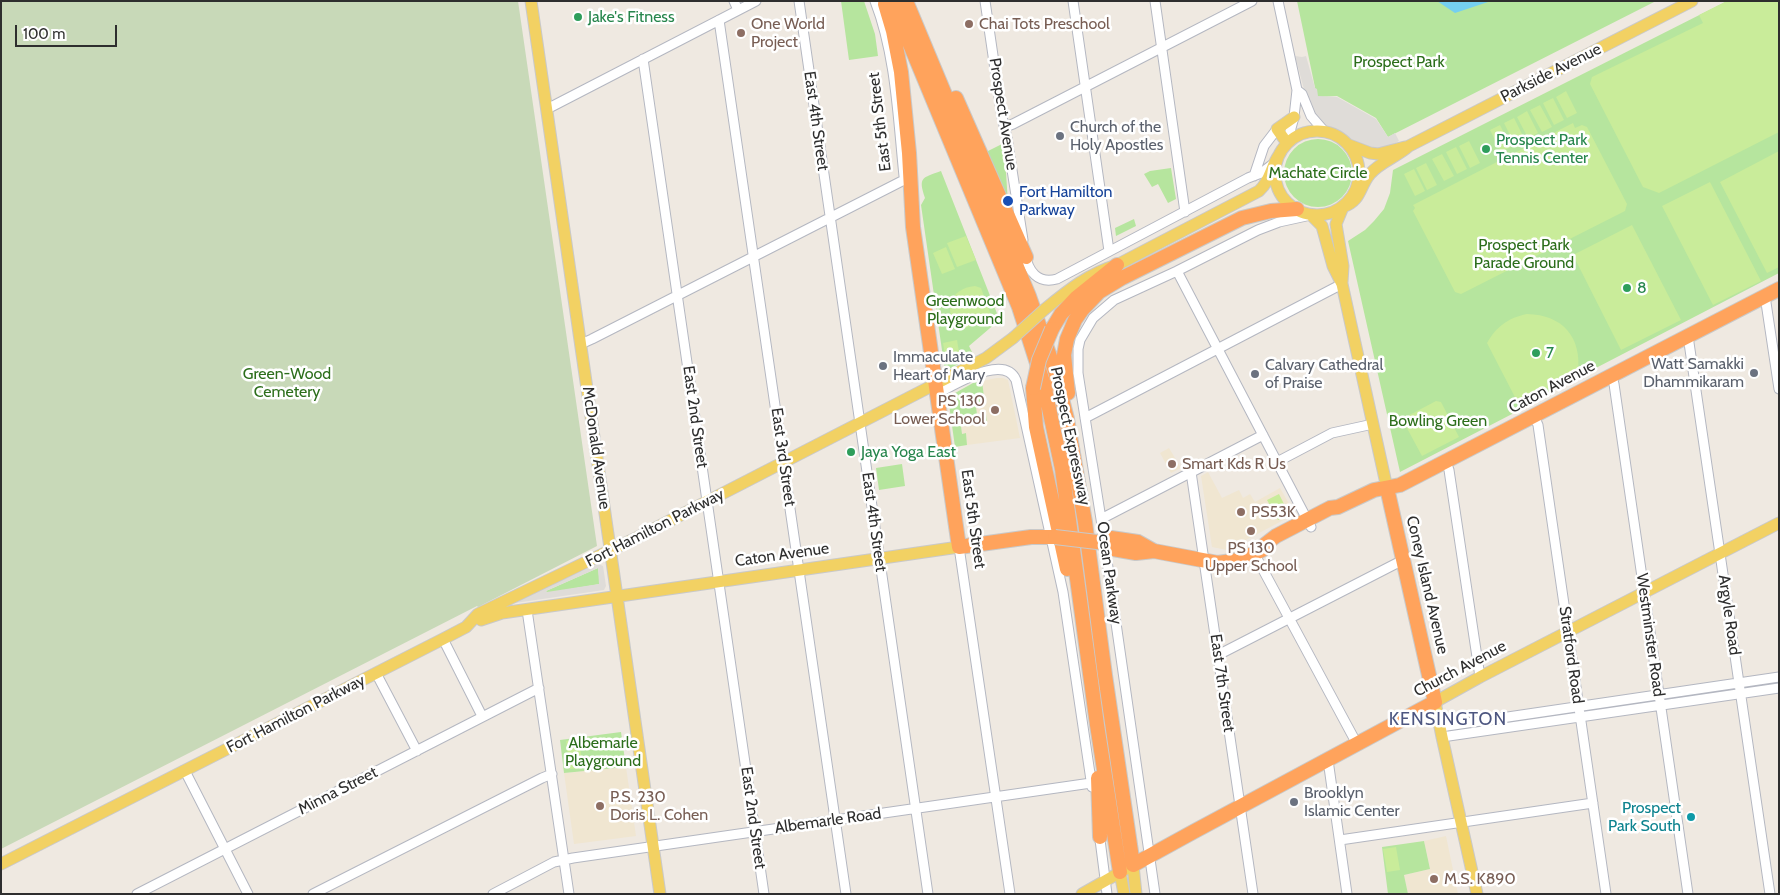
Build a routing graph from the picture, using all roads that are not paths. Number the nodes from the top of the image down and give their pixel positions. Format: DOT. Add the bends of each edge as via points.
graph roads {
  1 [pos="531,1"];
  2 [pos="734,1"];
  3 [pos="756,1"];
  4 [pos="799,1"];
  5 [pos="875,1"];
  6 [pos="884,1"];
  7 [pos="892,1"];
  8 [pos="906,1"];
  9 [pos="985,1"];
  10 [pos="1073,1"];
  11 [pos="1155,1"];
  12 [pos="1252,1"];
  13 [pos="1278,1"];
  14 [pos="1692,1"];
  15 [pos="738,10"];
  16 [pos="719,20"];
  17 [pos="920,36"];
  18 [pos="1162,48"];
  19 [pos="643,59"];
  20 [pos="1085,87"];
  21 [pos="1297,90"];
  22 [pos="547,109"];
  23 [pos="1294,117"];
  24 [pos="1005,127"];
  25 [pos="1277,129"];
  26 [pos="1325,132"];
  27 [pos="1287,143"];
  28 [pos="1349,145"];
  29 [pos="1409,146"];
  30 [pos="1276,159"];
  31 [pos="1254,176"];
  32 [pos="904,180"];
  33 [pos="1343,207"];
  34 [pos="1297,209"];
  35 [pos="1186,212"];
  36 [pos="1311,215"];
  37 [pos="830,217"];
  38 [pos="913,227"];
  39 [pos="1109,251"];
  40 [pos="753,257"];
  41 [pos="1026,257"];
  42 [pos="1117,265"];
  43 [pos="1177,270"];
  44 [pos="1342,284"];
  45 [pos="1779,289"];
  46 [pos="678,295"];
  47 [pos="1765,296"];
  48 [pos="1688,336"];
  49 [pos="581,344"];
  50 [pos="1218,349"];
  51 [pos="1612,376"];
  52 [pos="937,388"];
  53 [pos="1779,389"];
  54 [pos="1534,416"];
  55 [pos="1085,418"];
  56 [pos="1067,419"];
  57 [pos="860,423"];
  58 [pos="1373,424"];
  59 [pos="1263,435"];
  60 [pos="1277,462"];
  61 [pos="1446,462"];
  62 [pos="784,463"];
  63 [pos="1192,472"];
  64 [pos="1387,488"];
  65 [pos="708,502"];
  66 [pos="1102,519"];
  67 [pos="1309,523"];
  68 [pos="1779,523"];
  69 [pos="1053,536"];
  70 [pos="1101,543"];
  71 [pos="959,547"];
  72 [pos="610,550"];
  73 [pos="1254,553"];
  74 [pos="1720,553"];
  75 [pos="879,558"];
  76 [pos="1204,560"];
  77 [pos="1403,560"];
  78 [pos="799,570"];
  79 [pos="719,582"];
  80 [pos="1644,593"];
  81 [pos="618,596"];
  82 [pos="527,610"];
  83 [pos="1289,618"];
  84 [pos="1084,625"];
  85 [pos="466,627"];
  86 [pos="1568,632"];
  87 [pos="443,639"];
  88 [pos="1218,655"];
  89 [pos="376,673"];
  90 [pos="1480,677"];
  91 [pos="1779,677"];
  92 [pos="1739,683"];
  93 [pos="539,688"];
  94 [pos="1779,688"];
  95 [pos="1741,694"];
  96 [pos="1659,695"];
  97 [pos="1435,702"];
  98 [pos="1660,706"];
  99 [pos="1578,707"];
  100 [pos="482,716"];
  101 [pos="1580,717"];
  102 [pos="1459,724"];
  103 [pos="1097,725"];
  104 [pos="1441,732"];
  105 [pos="1461,734"];
  106 [pos="1357,744"];
  107 [pos="417,751"];
  108 [pos="1328,760"];
  109 [pos="185,771"];
  110 [pos="552,774"];
  111 [pos="1091,783"];
  112 [pos="996,796"];
  113 [pos="1593,803"];
  114 [pos="1240,807"];
  115 [pos="916,808"];
  116 [pos="835,819"];
  117 [pos="1461,822"];
  118 [pos="755,831"];
  119 [pos="1100,837"];
  120 [pos="1340,840"];
  121 [pos="653,846"];
  122 [pos="225,849"];
  123 [pos="1150,856"];
  124 [pos="564,860"];
  125 [pos="1,864"];
  126 [pos="1133,865"];
  127 [pos="1120,872"];
  128 [pos="1106,881"];
  129 [pos="1603,893"];
  130 [pos="137,894"];
  131 [pos="248,894"];
  132 [pos="313,894"];
  133 [pos="493,894"];
  134 [pos="569,894"];
  135 [pos="660,894"];
  136 [pos="764,894"];
  137 [pos="846,894"];
  138 [pos="928,894"];
  139 [pos="1010,894"];
  140 [pos="1082,894"];
  141 [pos="1107,894"];
  142 [pos="1124,894"];
  143 [pos="1136,894"];
  144 [pos="1155,894"];
  145 [pos="1253,894"];
  146 [pos="1348,894"];
  147 [pos="1477,894"];
  148 [pos="1688,894"];
  149 [pos="1770,894"];
  1 -- 22 [label="main road, McDonald Avenue"];
  2 -- 15 [label="street"];
  3 -- 15 [label="street"];
  4 -- 37 [label="street, East 4th Street"];
  5 -- 32 [label="street, East 5th Street" via="892,66"];
  6 -- 38 [label="highway" via="901,72"];
  7 -- 84 [label="highway, Prospect Expressway" via="1019,307 1044,385 1062,469"];
  8 -- 17 [label="highway, Prospect Expressway"];
  9 -- 24 [label="street, Prospect Avenue"];
  10 -- 20 [label="street"];
  11 -- 18 [label="street"];
  12 -- 18 [label="street"];
  13 -- 21 [label="street"];
  14 -- 29 [label="main road, Parkside Avenue"];
  15 -- 16 [label="street"];
  16 -- 19 [label="street"];
  16 -- 40 [label="street, East 3rd Street"];
  17 -- 41 [label="highway" via="945,75"];
  17 -- 56 [label="highway, Prospect Expressway" via="1030,296 1053,363"];
  18 -- 20 [label="street"];
  18 -- 35 [label="street"];
  19 -- 22 [label="street"];
  19 -- 46 [label="street, East 2nd Street"];
  20 -- 24 [label="street"];
  20 -- 39 [label="street"];
  21 -- 23 [label="street"];
  21 -- 26 [label="street" via="1302,94 1311,116"];
  22 -- 49 [label="main road, McDonald Avenue"];
  23 -- 25 [label="main road"];
  23 -- 27 [label="street"];
  24 -- 41 [label="street, Prospect Avenue"];
  25 -- 27 [label="main road"];
  25 -- 31 [label="street" via="1264,146"];
  26 -- 27 [label="main road" via="1306,133"];
  26 -- 28 [label="main road"];
  27 -- 30 [label="main road"];
  28 -- 29 [label="main road, Parkside Avenue" via="1378,154"];
  28 -- 33 [label="main road" via="1357,162 1358,176 1349,201"];
  29 -- 33 [label="main road, Parkside Avenue" via="1375,170 1353,204"];
  30 -- 31 [label="street"];
  30 -- 34 [label="main road" via="1278,186 1284,198"];
  30 -- 42 [label="main road, Fort Hamilton Parkway" via="1270,178 1259,191"];
  31 -- 35 [label="street"];
  32 -- 37 [label="street"];
  32 -- 38 [label="street, East 5th Street"];
  33 -- 36 [label="main road" via="1326,214"];
  33 -- 44 [label="main road, Coney Island Avenue" via="1336,224 1343,266"];
  34 -- 36 [label="main road"];
  34 -- 56 [label="highway" via="1271,211 1236,220 1109,285 1089,301 1075,320 1065,346"];
  35 -- 39 [label="street"];
  36 -- 43 [label="street, Ocean Parkway" via="1258,230"];
  36 -- 44 [label="main road, Coney Island Avenue" via="1322,226 1333,266"];
  37 -- 40 [label="street"];
  37 -- 57 [label="street, East 4th Street"];
  38 -- 52 [label="highway, East 5th Street"];
  39 -- 41 [label="street" via="1048,281 1035,275"];
  40 -- 46 [label="street"];
  40 -- 62 [label="street, East 3rd Street"];
  42 -- 52 [label="main road, Fort Hamilton Parkway, bridge" via="1079,283 986,358"];
  42 -- 84 [label="highway, bridge" via="1061,314 1039,360 1033,388 1036,427 1073,602"];
  43 -- 50 [label="street"];
  43 -- 55 [label="street, Ocean Parkway" via="1114,300 1099,311 1083,332 1077,365"];
  44 -- 50 [label="street"];
  44 -- 58 [label="main road, Coney Island Avenue"];
  45 -- 47 [label="highway, Caton Avenue"];
  46 -- 49 [label="street"];
  46 -- 65 [label="street, East 2nd Street"];
  47 -- 48 [label="highway, Caton Avenue"];
  47 -- 53 [label="street"];
  48 -- 51 [label="highway, Caton Avenue"];
  48 -- 74 [label="street, Argyle Road"];
  49 -- 72 [label="main road, McDonald Avenue"];
  50 -- 55 [label="street"];
  50 -- 59 [label="street"];
  51 -- 54 [label="highway, Caton Avenue"];
  51 -- 80 [label="street, Westminster Road"];
  52 -- 57 [label="main road, Fort Hamilton Parkway"];
  52 -- 69 [label="street" via="987,371 1002,369 1014,376"];
  52 -- 71 [label="highway, East 5th Street"];
  54 -- 61 [label="highway, Caton Avenue"];
  54 -- 86 [label="street, Stratford Road" via="1538,425"];
  55 -- 66 [label="street, Ocean Parkway"];
  56 -- 126 [label="highway, Prospect Expressway" via="1085,522"];
  57 -- 62 [label="main road, Fort Hamilton Parkway"];
  57 -- 75 [label="street, East 4th Street"];
  58 -- 60 [label="street" via="1332,433"];
  58 -- 64 [label="main road, Coney Island Avenue"];
  59 -- 60 [label="street"];
  59 -- 63 [label="street"];
  60 -- 67 [label="street"];
  61 -- 64 [label="highway, Caton Avenue"];
  61 -- 90 [label="street" via="1450,470"];
  62 -- 65 [label="main road, Fort Hamilton Parkway"];
  62 -- 78 [label="street, East 3rd Street"];
  63 -- 66 [label="street"];
  63 -- 76 [label="street, East 7th Street"];
  64 -- 67 [label="highway, Caton Avenue" via="1374,490 1338,507 1333,514"];
  64 -- 77 [label="highway, Coney Island Avenue"];
  65 -- 72 [label="main road, Fort Hamilton Parkway"];
  65 -- 79 [label="street, East 2nd Street"];
  66 -- 70 [label="street, Ocean Parkway"];
  67 -- 73 [label="highway, Caton Avenue" via="1280,543"];
  68 -- 74 [label="main road, Church Avenue"];
  69 -- 70 [label="highway, Caton Avenue, bridge"];
  69 -- 71 [label="highway, Caton Avenue"];
  69 -- 111 [label="street"];
  70 -- 76 [label="highway, Caton Avenue" via="1111,538 1138,542 1154,551"];
  70 -- 123 [label="street, Ocean Parkway"];
  71 -- 75 [label="main road, Caton Avenue"];
  71 -- 112 [label="street, East 5th Street"];
  72 -- 81 [label="main road, McDonald Avenue"];
  72 -- 85 [label="main road, Fort Hamilton Parkway" via="478,614"];
  73 -- 76 [label="highway, Caton Avenue" via="1231,562"];
  73 -- 83 [label="street"];
  74 -- 80 [label="main road, Church Avenue"];
  74 -- 92 [label="street, Argyle Road"];
  75 -- 78 [label="main road, Caton Avenue"];
  75 -- 115 [label="street, East 4th Street"];
  76 -- 88 [label="street, East 7th Street"];
  77 -- 83 [label="street"];
  77 -- 97 [label="highway, Coney Island Avenue"];
  78 -- 79 [label="main road, Caton Avenue"];
  78 -- 116 [label="street, East 3rd Street"];
  79 -- 81 [label="main road, Caton Avenue"];
  79 -- 118 [label="street, East 2nd Street"];
  80 -- 86 [label="main road, Church Avenue"];
  80 -- 96 [label="street, Westminster Road"];
  81 -- 82 [label="main road, Caton Avenue"];
  81 -- 121 [label="main road, McDonald Avenue"];
  82 -- 85 [label="main road, Caton Avenue" via="495,615"];
  82 -- 93 [label="street"];
  83 -- 88 [label="street"];
  83 -- 106 [label="street"];
  84 -- 103 [label="highway, Prospect Expressway"];
  85 -- 87 [label="main road, Fort Hamilton Parkway"];
  86 -- 90 [label="main road, Church Avenue"];
  86 -- 99 [label="street, Stratford Road"];
  87 -- 89 [label="main road, Fort Hamilton Parkway"];
  87 -- 100 [label="street"];
  88 -- 114 [label="street, East 7th Street"];
  89 -- 107 [label="street"];
  89 -- 109 [label="main road, Fort Hamilton Parkway"];
  90 -- 97 [label="main road, Church Avenue"];
  91 -- 92 [label="street"];
  92 -- 95 [label="street, Argyle Road"];
  92 -- 96 [label="street"];
  93 -- 100 [label="street, Minna Street"];
  93 -- 110 [label="street"];
  94 -- 95 [label="street"];
  95 -- 98 [label="street"];
  95 -- 149 [label="street, Argyle Road"];
  96 -- 98 [label="street, Westminster Road"];
  96 -- 99 [label="street"];
  97 -- 104 [label="main road, Coney Island Avenue"];
  97 -- 106 [label="highway, Church Avenue"];
  98 -- 101 [label="street"];
  98 -- 148 [label="street, Westminster Road"];
  99 -- 101 [label="street, Stratford Road"];
  99 -- 102 [label="street"];
  100 -- 107 [label="street, Minna Street"];
  101 -- 105 [label="street"];
  101 -- 113 [label="street, Stratford Road"];
  102 -- 104 [label="street"];
  102 -- 105 [label="street"];
  103 -- 119 [label="highway" via="1094,740"];
  103 -- 127 [label="highway, Prospect Expressway"];
  104 -- 105 [label="street"];
  104 -- 117 [label="main road, Coney Island Avenue"];
  106 -- 108 [label="highway, Church Avenue"];
  107 -- 122 [label="street, Minna Street"];
  108 -- 114 [label="highway, Church Avenue"];
  108 -- 120 [label="street"];
  109 -- 122 [label="street"];
  109 -- 125 [label="main road, Fort Hamilton Parkway"];
  110 -- 124 [label="street"];
  110 -- 132 [label="street"];
  111 -- 112 [label="street, Albemarle Road"];
  111 -- 119 [label="street"];
  112 -- 115 [label="street, Albemarle Road"];
  112 -- 139 [label="street, East 5th Street"];
  113 -- 117 [label="street"];
  113 -- 129 [label="street, Stratford Road"];
  114 -- 123 [label="highway, Church Avenue"];
  114 -- 145 [label="street, East 7th Street"];
  115 -- 116 [label="street, Albemarle Road"];
  115 -- 138 [label="street, East 4th Street"];
  116 -- 118 [label="street, Albemarle Road"];
  116 -- 137 [label="street, East 3rd Street"];
  117 -- 120 [label="street"];
  117 -- 147 [label="main road, Coney Island Avenue"];
  118 -- 121 [label="street, Albemarle Road"];
  118 -- 136 [label="street, East 2nd Street"];
  119 -- 128 [label="street"];
  120 -- 146 [label="street"];
  121 -- 124 [label="street, Albemarle Road"];
  121 -- 135 [label="main road, McDonald Avenue"];
  122 -- 130 [label="street, Minna Street"];
  122 -- 131 [label="street"];
  123 -- 126 [label="highway, Church Avenue"];
  123 -- 144 [label="street, Ocean Parkway"];
  124 -- 133 [label="street, Albemarle Road" via="554,862"];
  124 -- 134 [label="street"];
  126 -- 127 [label="main road, Church Avenue"];
  126 -- 143 [label="main road"];
  127 -- 128 [label="main road, Church Avenue"];
  127 -- 142 [label="main road"];
  128 -- 140 [label="main road, Church Avenue"];
  128 -- 141 [label="street"];
}
